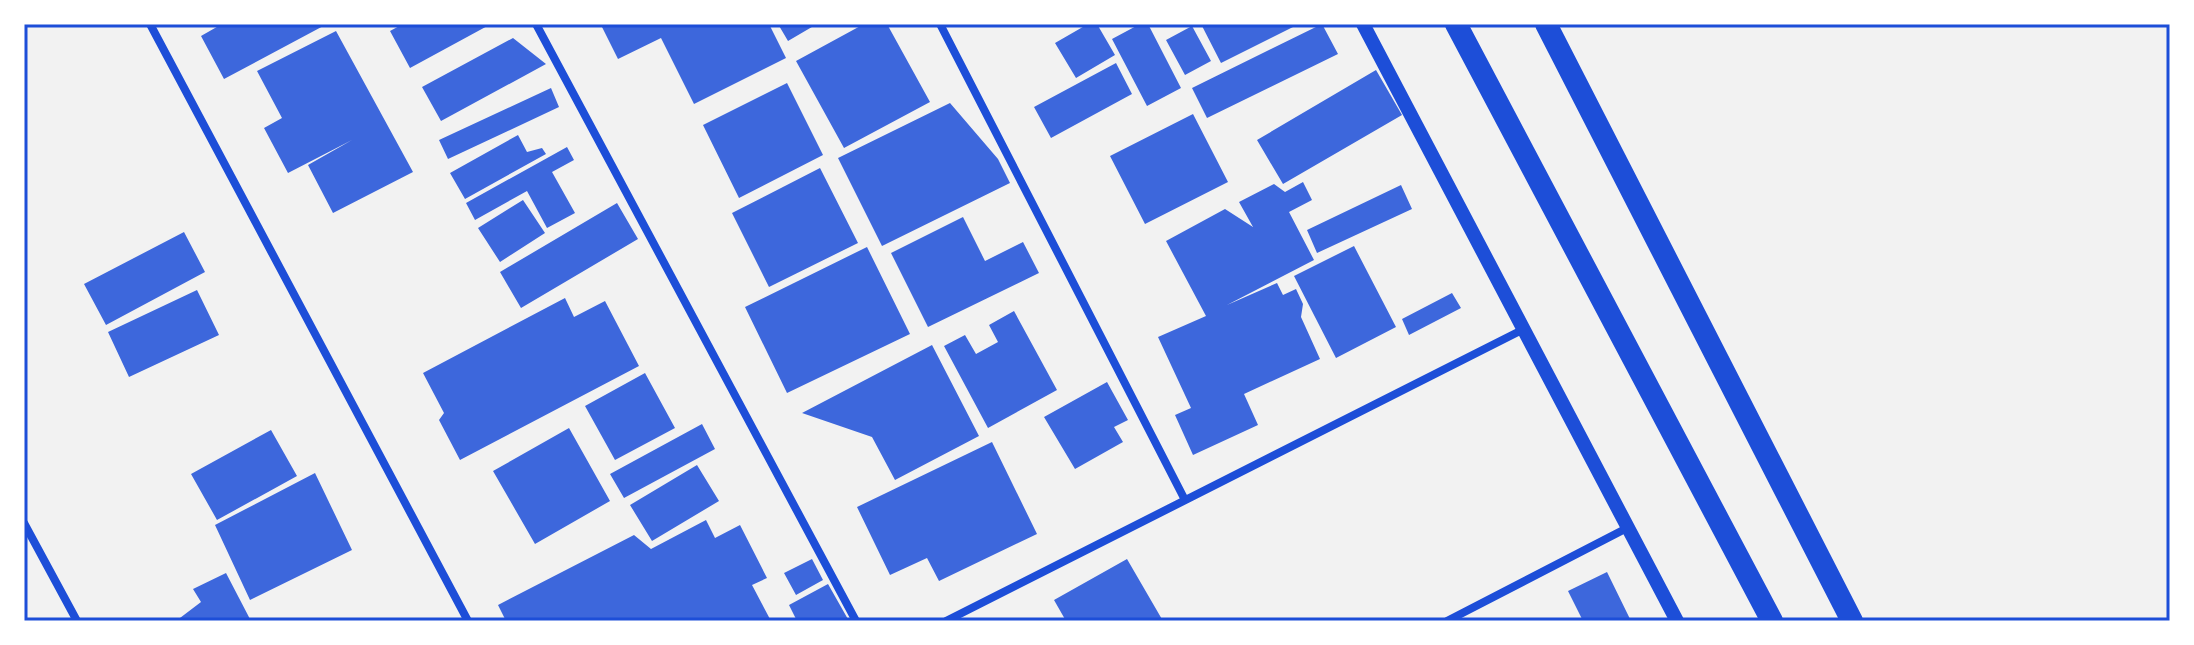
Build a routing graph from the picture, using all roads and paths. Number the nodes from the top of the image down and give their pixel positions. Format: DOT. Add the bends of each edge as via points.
graph roads {
  1 [pos="150,24"];
  2 [pos="536,24"];
  3 [pos="940,24"];
  4 [pos="1363,24"];
  5 [pos="1456,24"];
  6 [pos="1546,24"];
  7 [pos="1524,328"];
  8 [pos="1185,500"];
  9 [pos="24,523"];
  10 [pos="1629,527"];
  11 [pos="77,621"];
  12 [pos="468,621"];
  13 [pos="856,621"];
  14 [pos="946,621"];
  15 [pos="1447,621"];
  16 [pos="1677,621"];
  17 [pos="1772,621"];
  18 [pos="1852,621"];
  1 -- 12 [label="street"];
  2 -- 13 [label="street"];
  3 -- 8 [label="street"];
  4 -- 7 [label="street"];
  5 -- 17 [label="highway"];
  6 -- 18 [label="highway"];
  7 -- 8 [label="street"];
  7 -- 10 [label="street"];
  8 -- 14 [label="street"];
  9 -- 11 [label="street"];
  10 -- 15 [label="street"];
  10 -- 16 [label="street"];
}
